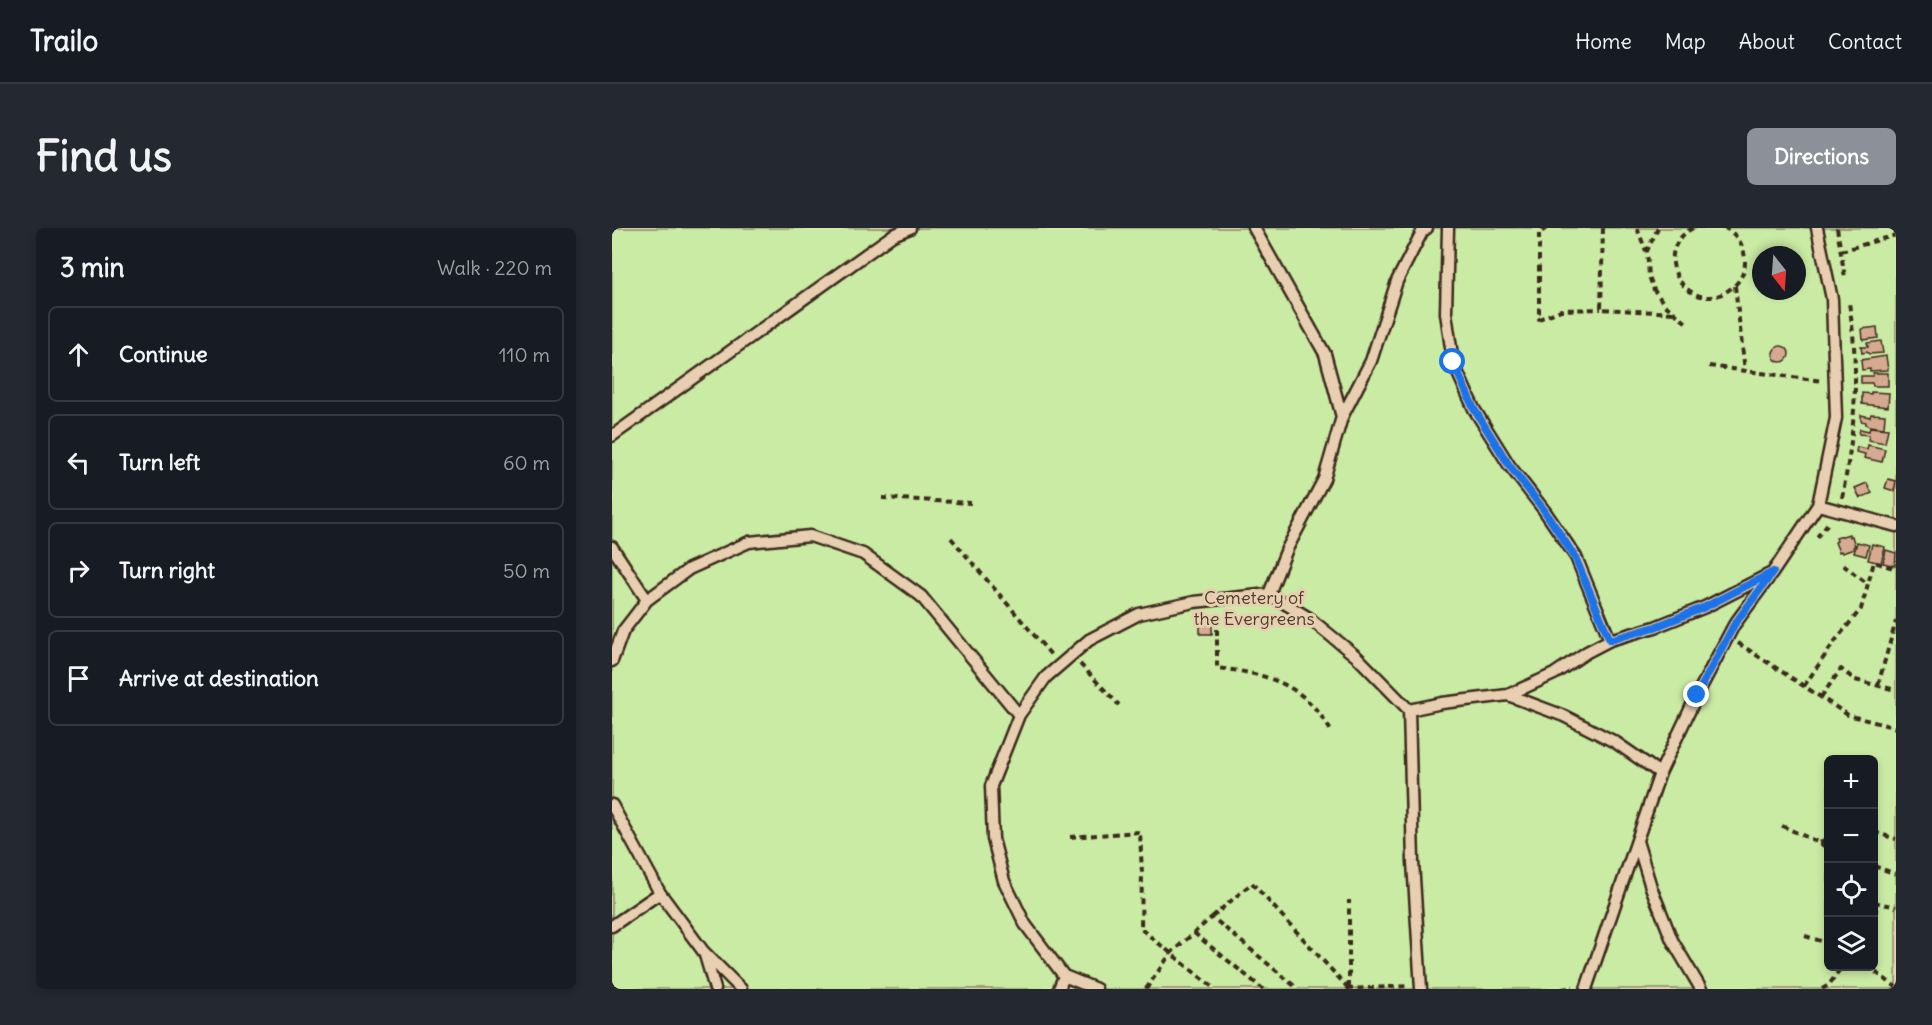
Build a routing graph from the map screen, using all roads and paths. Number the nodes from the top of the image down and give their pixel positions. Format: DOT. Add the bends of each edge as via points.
graph roads {
  1 [pos="910,228"];
  2 [pos="1254,228"];
  3 [pos="1448,228"];
  4 [pos="1547,228"];
  5 [pos="1603,228"];
  6 [pos="1637,228"];
  7 [pos="1658,228"];
  8 [pos="1693,228"];
  9 [pos="1725,228"];
  10 [pos="1817,228"];
  11 [pos="1423,229"];
  12 [pos="1896,236"];
  13 [pos="1647,251"];
  14 [pos="1841,251"];
  15 [pos="1735,285"];
  16 [pos="1601,309"];
  17 [pos="1674,313"];
  18 [pos="1688,324"];
  19 [pos="1709,366"];
  20 [pos="1745,371"];
  21 [pos="1835,383"];
  22 [pos="1342,417"];
  23 [pos="612,436"];
  24 [pos="882,498"];
  25 [pos="971,503"];
  26 [pos="1818,505"];
  27 [pos="1836,520"];
  28 [pos="1896,526"];
  29 [pos="951,538"];
  30 [pos="1816,539"];
  31 [pos="612,547"];
  32 [pos="1844,565"];
  33 [pos="1896,569"];
  34 [pos="1773,572"];
  35 [pos="1868,584"];
  36 [pos="1269,594"];
  37 [pos="647,600"];
  38 [pos="1896,621"];
  39 [pos="1217,629"];
  40 [pos="1728,636"];
  41 [pos="1610,640"];
  42 [pos="1888,649"];
  43 [pos="1896,651"];
  44 [pos="1071,655"];
  45 [pos="612,661"];
  46 [pos="1060,665"];
  47 [pos="1878,685"];
  48 [pos="1804,686"];
  49 [pos="1896,690"];
  50 [pos="1508,695"];
  51 [pos="1821,697"];
  52 [pos="1119,705"];
  53 [pos="1409,710"];
  54 [pos="1019,715"];
  55 [pos="1896,728"];
  56 [pos="1331,731"];
  57 [pos="1660,773"];
  58 [pos="612,805"];
  59 [pos="1782,826"];
  60 [pos="1878,833"];
  61 [pos="1070,837"];
  62 [pos="1896,839"];
  63 [pos="1637,840"];
  64 [pos="1824,840"];
  65 [pos="1820,843"];
  66 [pos="1824,846"];
  67 [pos="1878,867"];
  68 [pos="1896,874"];
  69 [pos="660,893"];
  70 [pos="1349,900"];
  71 [pos="1880,904"];
  72 [pos="1878,907"];
  73 [pos="1896,907"];
  74 [pos="1212,917"];
  75 [pos="612,926"];
  76 [pos="1194,933"];
  77 [pos="1805,936"];
  78 [pos="1824,942"];
  79 [pos="703,951"];
  80 [pos="1171,953"];
  81 [pos="1838,971"];
  82 [pos="1874,971"];
  83 [pos="1064,976"];
  84 [pos="1421,987"];
  85 [pos="1896,987"];
  86 [pos="716,989"];
  87 [pos="741,989"];
  88 [pos="1059,989"];
  89 [pos="1096,989"];
  90 [pos="1146,989"];
  91 [pos="1215,989"];
  92 [pos="1263,989"];
  93 [pos="1298,989"];
  94 [pos="1348,989"];
  95 [pos="1587,989"];
  96 [pos="1701,989"];
  97 [pos="1822,989"];
  1 -- 23 [label="lane" via="893,235"];
  2 -- 22 [label="lane" via="1325,354"];
  3 -- 41 [label="lane" via="1446,313 1453,362 1474,409 1509,465 1575,557"];
  4 -- 16 [label="path" via="1539,233 1539,319 1561,310"];
  5 -- 16 [label="path"];
  6 -- 13 [label="path"];
  7 -- 13 [label="path"];
  8 -- 15 [label="path" via="1686,231 1673,252 1672,264 1682,285 1703,296 1726,292"];
  9 -- 15 [label="path" via="1740,241 1744,252 1742,276"];
  10 -- 21 [label="lane" via="1832,299"];
  11 -- 22 [label="lane" via="1397,280 1371,361"];
  12 -- 14 [label="path"];
  13 -- 17 [label="path" via="1654,290"];
  15 -- 20 [label="path"];
  16 -- 17 [label="path"];
  17 -- 18 [label="path"];
  19 -- 20 [label="path"];
  20 -- 21 [label="path"];
  21 -- 26 [label="lane" via="1836,418"];
  22 -- 36 [label="lane" via="1324,479 1287,549"];
  24 -- 25 [label="path"];
  26 -- 28 [label="lane"];
  26 -- 34 [label="lane"];
  27 -- 30 [label="path" via="1828,522"];
  29 -- 46 [label="path"];
  31 -- 37 [label="lane"];
  32 -- 35 [label="path"];
  33 -- 35 [label="path" via="1874,562"];
  34 -- 40 [label="lane"];
  34 -- 41 [label="lane" via="1705,607"];
  35 -- 48 [label="path" via="1861,609"];
  36 -- 44 [label="lane" via="1194,602 1139,614 1089,640"];
  36 -- 53 [label="lane" via="1309,618 1357,657"];
  37 -- 45 [label="lane" via="623,631"];
  37 -- 54 [label="lane" via="690,569 749,542 810,536 863,554 921,596"];
  38 -- 42 [label="path"];
  39 -- 56 [label="path" via="1217,668 1280,681 1305,697"];
  40 -- 48 [label="path"];
  40 -- 57 [label="lane"];
  41 -- 50 [label="lane" via="1554,674"];
  42 -- 43 [label="path"];
  42 -- 47 [label="path"];
  44 -- 46 [label="lane"];
  44 -- 52 [label="path"];
  46 -- 54 [label="lane" via="1046,677"];
  47 -- 49 [label="path"];
  47 -- 51 [label="path" via="1856,680 1841,669"];
  48 -- 51 [label="path"];
  50 -- 53 [label="lane"];
  50 -- 57 [label="lane" via="1564,716 1615,742"];
  51 -- 55 [label="path" via="1848,715"];
  53 -- 84 [label="lane"];
  54 -- 83 [label="lane" via="991,786 993,839 1004,881 1025,924"];
  57 -- 63 [label="lane"];
  58 -- 69 [label="lane"];
  59 -- 65 [label="path"];
  60 -- 62 [label="path"];
  61 -- 80 [label="path" via="1140,832 1141,930"];
  63 -- 95 [label="lane"];
  63 -- 96 [label="lane" via="1672,940"];
  64 -- 65 [label="path"];
  65 -- 66 [label="path"];
  67 -- 68 [label="path"];
  69 -- 75 [label="lane"];
  69 -- 79 [label="lane"];
  70 -- 94 [label="path"];
  71 -- 72 [label="path"];
  71 -- 73 [label="path"];
  74 -- 76 [label="path"];
  74 -- 93 [label="path"];
  74 -- 94 [label="path" via="1252,883"];
  76 -- 80 [label="path"];
  76 -- 92 [label="path"];
  77 -- 78 [label="path"];
  79 -- 86 [label="lane"];
  79 -- 87 [label="lane"];
  80 -- 90 [label="path"];
  80 -- 91 [label="path"];
  81 -- 97 [label="path"];
  82 -- 85 [label="path"];
  83 -- 88 [label="lane"];
  83 -- 89 [label="lane"];
  84 -- 94 [label="path"];
}
